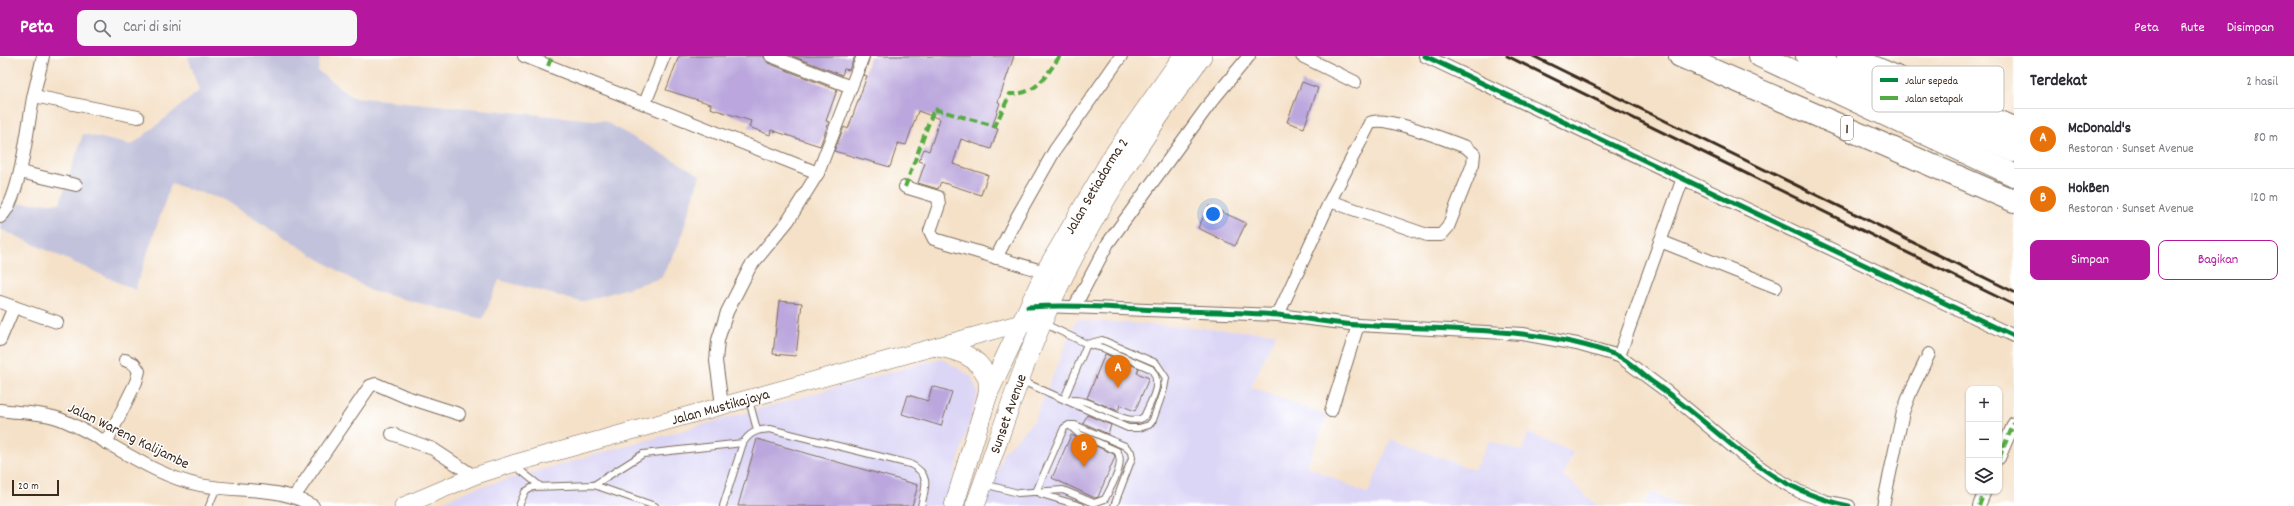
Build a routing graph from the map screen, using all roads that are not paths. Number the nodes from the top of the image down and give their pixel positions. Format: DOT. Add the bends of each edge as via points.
graph roads {
  1 [pos="43,56"];
  2 [pos="524,56"];
  3 [pos="664,56"];
  4 [pos="771,56"];
  5 [pos="863,56"];
  6 [pos="1121,56"];
  7 [pos="1183,56"];
  8 [pos="1202,56"];
  9 [pos="1249,56"];
  10 [pos="1302,56"];
  11 [pos="1425,56"];
  12 [pos="1680,56"];
  13 [pos="1760,56"];
  14 [pos="1807,56"];
  15 [pos="1850,57"];
  16 [pos="550,61"];
  17 [pos="1875,66"];
  18 [pos="1872,67"];
  19 [pos="1355,82"];
  20 [pos="1872,86"];
  21 [pos="851,87"];
  22 [pos="34,96"];
  23 [pos="645,103"];
  24 [pos="1872,108"];
  25 [pos="1880,112"];
  26 [pos="1929,112"];
  27 [pos="1977,112"];
  28 [pos="2003,112"];
  29 [pos="2014,116"];
  30 [pos="138,117"];
  31 [pos="2014,128"];
  32 [pos="2014,151"];
  33 [pos="20,172"];
  34 [pos="818,173"];
  35 [pos="2014,175"];
  36 [pos="1683,178"];
  37 [pos="76,185"];
  38 [pos="906,187"];
  39 [pos="1330,201"];
  40 [pos="2014,201"];
  41 [pos="0,217"];
  42 [pos="1660,241"];
  43 [pos="996,258"];
  44 [pos="1045,272"];
  45 [pos="1776,287"];
  46 [pos="0,302"];
  47 [pos="1075,306"];
  48 [pos="14,307"];
  49 [pos="1046,314"];
  50 [pos="1024,315"];
  51 [pos="1278,315"];
  52 [pos="57,322"];
  53 [pos="1358,325"];
  54 [pos="2014,336"];
  55 [pos="0,340"];
  56 [pos="1087,344"];
  57 [pos="938,347"];
  58 [pos="1929,354"];
  59 [pos="1619,356"];
  60 [pos="125,360"];
  61 [pos="1020,380"];
  62 [pos="988,394"];
  63 [pos="748,397"];
  64 [pos="1064,400"];
  65 [pos="722,405"];
  66 [pos="0,410"];
  67 [pos="1330,411"];
  68 [pos="459,414"];
  69 [pos="2014,423"];
  70 [pos="1069,425"];
  71 [pos="757,430"];
  72 [pos="392,434"];
  73 [pos="106,443"];
  74 [pos="743,443"];
  75 [pos="2002,451"];
  76 [pos="512,464"];
  77 [pos="474,476"];
  78 [pos="983,483"];
  79 [pos="594,485"];
  80 [pos="540,486"];
  81 [pos="217,487"];
  82 [pos="1036,492"];
  83 [pos="1984,494"];
  84 [pos="294,496"];
  85 [pos="209,506"];
  86 [pos="313,506"];
  87 [pos="403,506"];
  88 [pos="518,506"];
  89 [pos="655,506"];
  90 [pos="724,506"];
  91 [pos="922,506"];
  92 [pos="954,506"];
  93 [pos="975,506"];
  94 [pos="1081,506"];
  95 [pos="1114,506"];
  96 [pos="1844,506"];
  97 [pos="1883,506"];
  98 [pos="1979,506"];
  1 -- 22 [label="street"];
  2 -- 16 [label="street"];
  3 -- 23 [label="street"];
  4 -- 21 [label="street"];
  5 -- 21 [label="street"];
  6 -- 43 [label="street" via="1055,150"];
  7 -- 44 [label="main road, Jalan Setiadarma 2" via="1112,157"];
  8 -- 49 [label="main road, Jalan Setiadarma 2" via="1153,123 1102,206"];
  9 -- 47 [label="street" via="1211,102 1108,243"];
  10 -- 19 [label="street"];
  11 -- 36 [label="street"];
  12 -- 40 [label="highway, 1"];
  13 -- 24 [label="highway, 1"];
  14 -- 20 [label="highway"];
  15 -- 17 [label="highway"];
  15 -- 18 [label="highway"];
  16 -- 23 [label="street"];
  21 -- 34 [label="street"];
  22 -- 30 [label="street"];
  22 -- 33 [label="street"];
  23 -- 34 [label="street"];
  25 -- 35 [label="highway, 1"];
  26 -- 32 [label="highway"];
  27 -- 31 [label="highway"];
  28 -- 29 [label="highway"];
  33 -- 37 [label="street"];
  33 -- 41 [label="street" via="6,213"];
  34 -- 65 [label="street" via="788,221 750,267 727,312 718,340 716,361"];
  36 -- 42 [label="street"];
  36 -- 54 [label="street"];
  38 -- 43 [label="street" via="938,197 939,205 930,231 934,239"];
  39 -- 39 [label="street" via="1368,126 1373,121 1395,123 1466,147 1474,154 1473,164 1448,227 1441,235 1427,235"];
  39 -- 51 [label="street"];
  42 -- 45 [label="street"];
  42 -- 59 [label="street"];
  43 -- 44 [label="street"];
  44 -- 50 [label="main road, Jalan Setiadarma 2"];
  46 -- 48 [label="street"];
  47 -- 49 [label="street"];
  47 -- 51 [label="street"];
  48 -- 52 [label="street"];
  48 -- 55 [label="street"];
  49 -- 50 [label="main road, Jalan Mustikajaya"];
  49 -- 56 [label="lane"];
  49 -- 61 [label="main road, Sunset Avenue"];
  50 -- 57 [label="main road, Jalan Mustikajaya"];
  50 -- 62 [label="main road, Sunset Avenue"];
  51 -- 53 [label="street"];
  53 -- 59 [label="street" via="1523,334 1577,344"];
  53 -- 67 [label="street"];
  56 -- 64 [label="lane"];
  56 -- 64 [label="lane" via="1103,348 1156,375 1158,382 1144,417 1130,420 1083,401"];
  56 -- 64 [label="lane" via="1102,340 1156,364 1162,370 1166,378 1153,420 1149,425 1128,428"];
  57 -- 62 [label="main road" via="958,350 975,360 987,376"];
  57 -- 63 [label="main road, Jalan Mustikajaya"];
  58 -- 97 [label="street" via="1904,412"];
  59 -- 96 [label="street" via="1666,391 1740,453 1774,477 1800,492"];
  60 -- 73 [label="street" via="134,364 138,371 136,382"];
  61 -- 64 [label="lane"];
  61 -- 78 [label="main road, Sunset Avenue"];
  62 -- 92 [label="main road, Sunset Avenue"];
  63 -- 65 [label="main road, Jalan Mustikajaya"];
  63 -- 71 [label="lane"];
  65 -- 76 [label="main road, Jalan Mustikajaya"];
  66 -- 73 [label="street, Jalan Wareng Kalijambe" via="60,419"];
  68 -- 84 [label="street" via="406,397 380,385 370,386"];
  69 -- 75 [label="street"];
  70 -- 82 [label="lane" via="1064,428"];
  70 -- 82 [label="lane" via="1079,434 1117,451 1120,456 1121,463 1105,499 1094,503 1063,490"];
  70 -- 95 [label="lane" via="1075,425 1125,446 1131,452 1132,458"];
  71 -- 74 [label="lane" via="748,434"];
  71 -- 91 [label="lane" via="770,429 910,464 920,469 924,475 926,485"];
  72 -- 77 [label="street" via="433,449"];
  73 -- 81 [label="street, Jalan Wareng Kalijambe" via="180,480"];
  74 -- 79 [label="lane" via="643,454"];
  74 -- 90 [label="lane"];
  76 -- 77 [label="main road, Jalan Mustikajaya"];
  76 -- 80 [label="lane"];
  77 -- 87 [label="main road, Jalan Mustikajaya"];
  78 -- 82 [label="lane" via="1018,493"];
  78 -- 93 [label="main road, Sunset Avenue"];
  79 -- 80 [label="lane"];
  79 -- 89 [label="lane"];
  80 -- 88 [label="lane" via="525,492"];
  81 -- 84 [label="street, Jalan Wareng Kalijambe" via="273,491"];
  81 -- 85 [label="lane"];
  82 -- 94 [label="lane"];
  83 -- 98 [label="street"];
  84 -- 86 [label="street, Jalan Wareng Kalijambe"];
}
